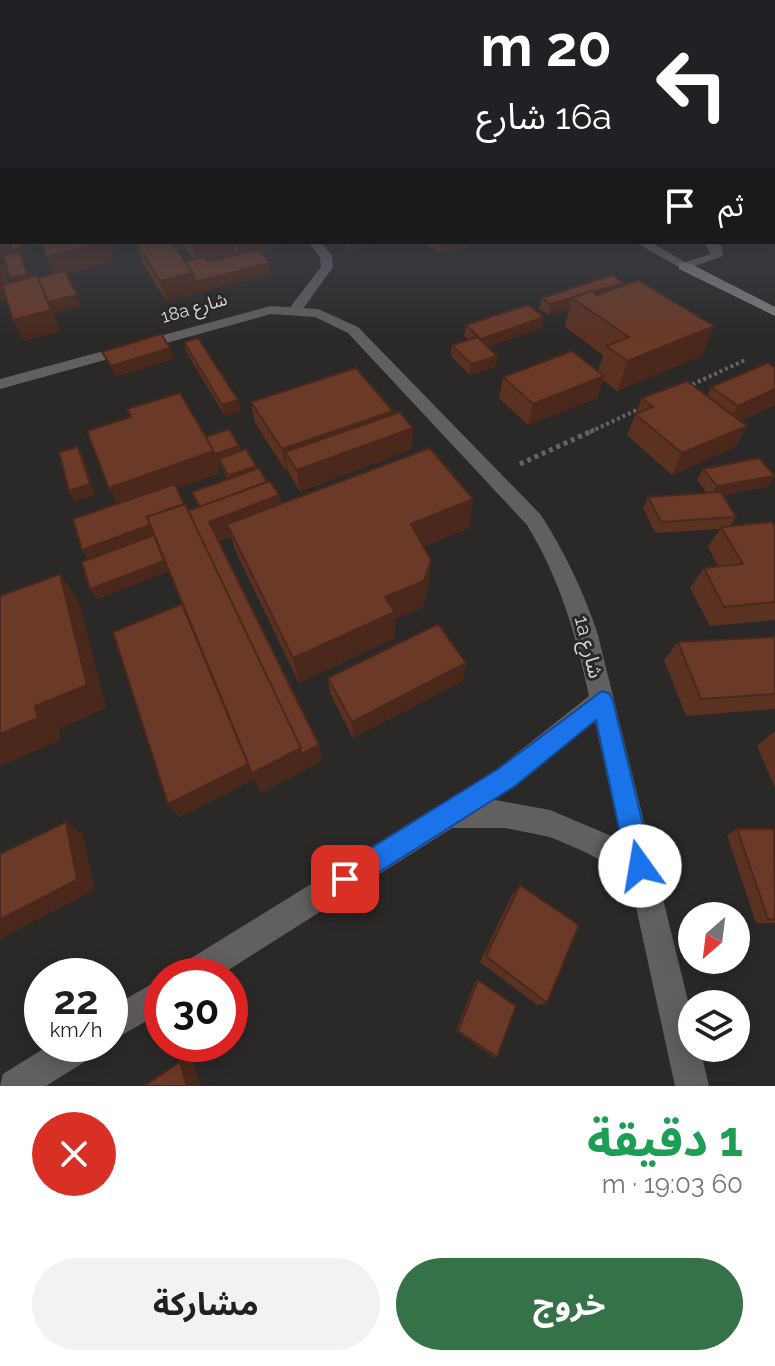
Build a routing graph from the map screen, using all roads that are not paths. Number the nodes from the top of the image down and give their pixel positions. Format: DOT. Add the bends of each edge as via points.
graph roads {
  1 [pos="316,244"];
  2 [pos="645,244"];
  3 [pos="712,244"];
  4 [pos="684,266"];
  5 [pos="295,310"];
  6 [pos="775,312"];
  7 [pos="353,330"];
  8 [pos="0,384"];
  9 [pos="602,701"];
  10 [pos="448,815"];
  11 [pos="640,866"];
  12 [pos="220,958"];
  13 [pos="53,1062"];
  14 [pos="15,1086"];
  15 [pos="692,1086"];
  1 -- 5 [label="street" via="327,267"];
  2 -- 4 [label="street"];
  3 -- 4 [label="street" via="717,256"];
  4 -- 6 [label="main road"];
  5 -- 7 [label="street, 18a شارع" via="328,316"];
  5 -- 8 [label="street, 18a شارع" via="248,314"];
  7 -- 9 [label="street, 1a شارع" via="534,520 575,595"];
  9 -- 10 [label="street" via="506,778"];
  9 -- 11 [label="street, 1a شارع"];
  10 -- 11 [label="street" via="495,812 543,820 592,838"];
  10 -- 12 [label="street"];
  11 -- 15 [label="street, 1a شارع"];
  13 -- 14 [label="street"];
}
